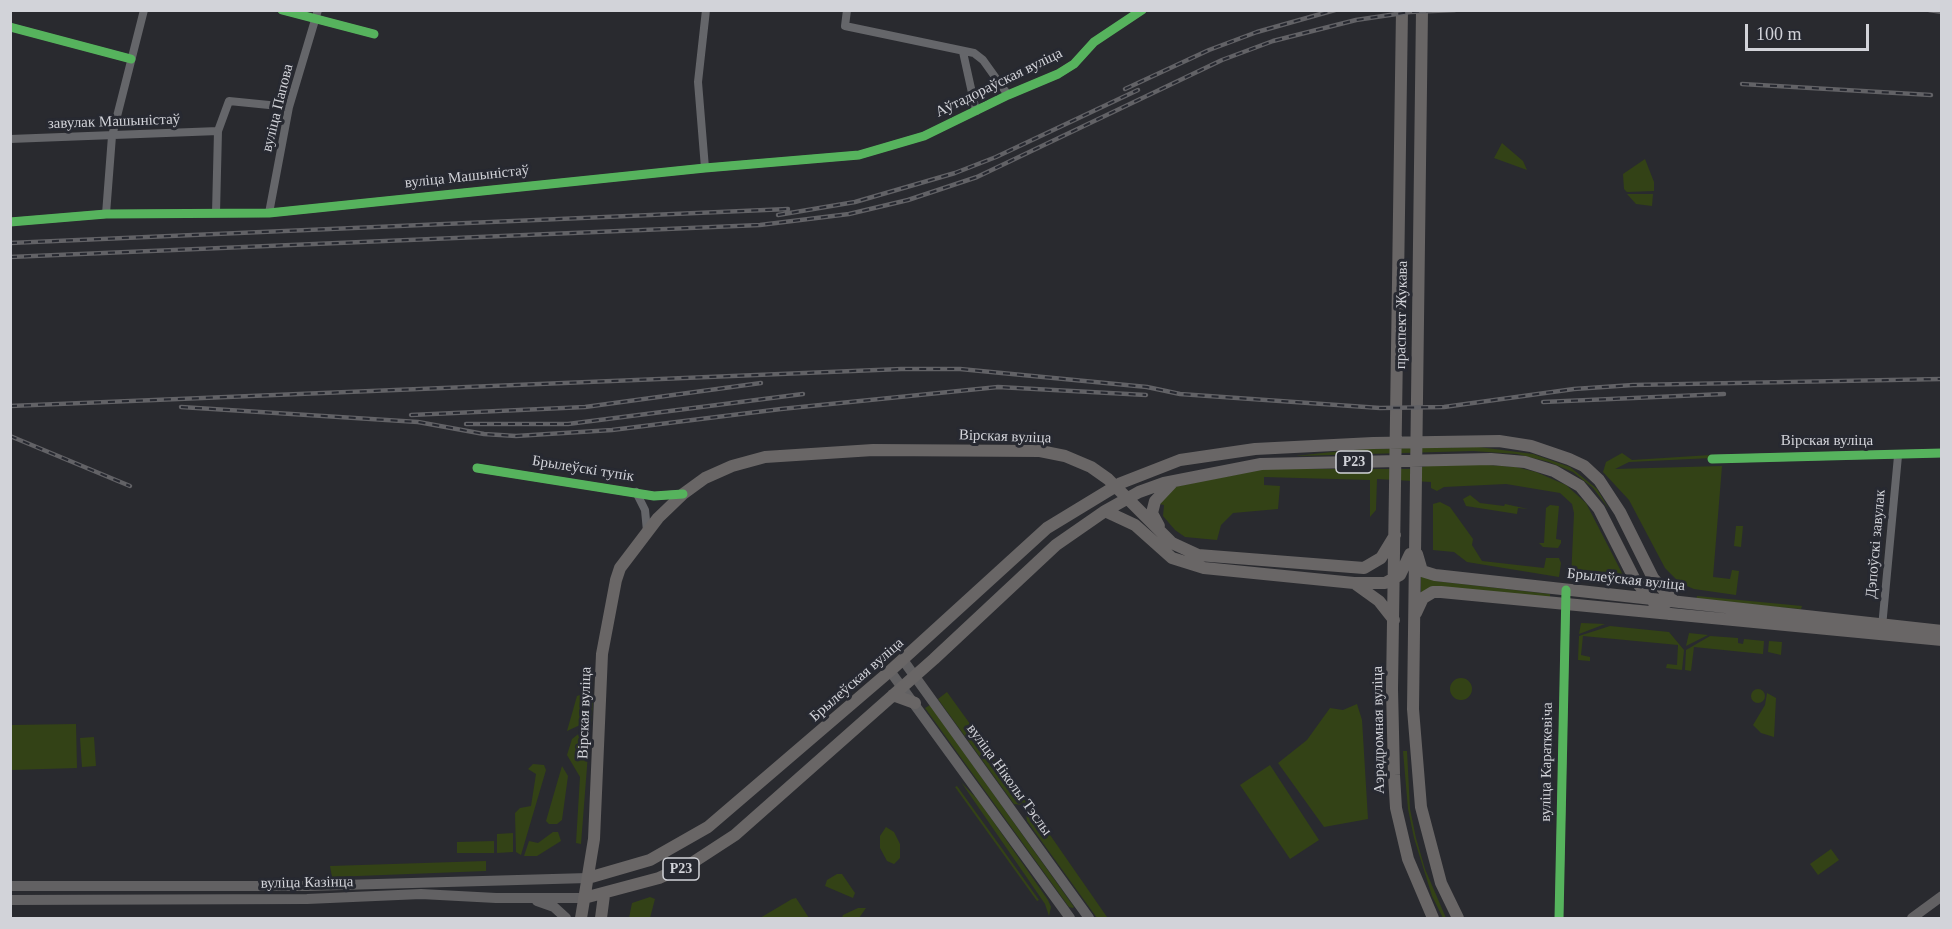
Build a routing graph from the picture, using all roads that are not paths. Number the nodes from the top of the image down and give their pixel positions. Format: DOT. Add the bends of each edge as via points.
graph roads {
  1 [pos="144,10"];
  2 [pos="282,10"];
  3 [pos="318,10"];
  4 [pos="706,10"];
  5 [pos="847,10"];
  6 [pos="1142,10"];
  7 [pos="1402,10"];
  8 [pos="1422,10"];
  9 [pos="315,20"];
  10 [pos="10,27"];
  11 [pos="374,34"];
  12 [pos="963,52"];
  13 [pos="131,59"];
  14 [pos="1008,95"];
  15 [pos="289,107"];
  16 [pos="976,111"];
  17 [pos="218,130"];
  18 [pos="112,136"];
  19 [pos="924,136"];
  20 [pos="10,139"];
  21 [pos="705,168"];
  22 [pos="216,213"];
  23 [pos="269,213"];
  24 [pos="106,214"];
  25 [pos="10,222"];
  26 [pos="1941,453"];
  27 [pos="1898,456"];
  28 [pos="1712,459"];
  29 [pos="477,468"];
  30 [pos="1174,481"];
  31 [pos="1115,486"];
  32 [pos="636,492"];
  33 [pos="683,494"];
  34 [pos="1127,498"];
  35 [pos="1105,511"];
  36 [pos="647,531"];
  37 [pos="1395,535"];
  38 [pos="1413,542"];
  39 [pos="1172,543"];
  40 [pos="1653,578"];
  41 [pos="1394,579"];
  42 [pos="1635,580"];
  43 [pos="1354,583"];
  44 [pos="1566,590"];
  45 [pos="1623,596"];
  46 [pos="1650,598"];
  47 [pos="1673,600"];
  48 [pos="1566,605"];
  49 [pos="1623,610"];
  50 [pos="1669,614"];
  51 [pos="1394,621"];
  52 [pos="1413,621"];
  53 [pos="1882,629"];
  54 [pos="1941,631"];
  55 [pos="1941,640"];
  56 [pos="903,660"];
  57 [pos="890,671"];
  58 [pos="918,680"];
  59 [pos="898,691"];
  60 [pos="915,703"];
  61 [pos="800,750"];
  62 [pos="814,766"];
  63 [pos="588,878"];
  64 [pos="10,886"];
  65 [pos="176,887"];
  66 [pos="604,895"];
  67 [pos="1941,896"];
  68 [pos="525,898"];
  69 [pos="584,898"];
  70 [pos="10,900"];
  71 [pos="175,900"];
  72 [pos="1086,916"];
  73 [pos="1066,917"];
  74 [pos="566,918"];
  75 [pos="581,918"];
  76 [pos="601,918"];
  77 [pos="1432,918"];
  78 [pos="1458,918"];
  79 [pos="1559,918"];
  80 [pos="1912,918"];
  1 -- 13 [label="street"];
  2 -- 9 [label="street"];
  3 -- 9 [label="street, вуліца Папова"];
  4 -- 21 [label="street" via="698,82"];
  5 -- 12 [label="street" via="845,26"];
  6 -- 14 [label="street, Аўтадораўская вуліца" via="1094,42 1074,64"];
  7 -- 37 [label="main road, праспект Жукава"];
  8 -- 38 [label="main road, праспект Жукава"];
  9 -- 11 [label="street"];
  9 -- 15 [label="street, вуліца Папова"];
  10 -- 13 [label="street"];
  12 -- 14 [label="street" via="974,53 983,60"];
  12 -- 16 [label="street"];
  13 -- 18 [label="street"];
  14 -- 16 [label="street, Аўтадораўская вуліца"];
  15 -- 17 [label="street" via="229,102"];
  15 -- 23 [label="street, вуліца Папова"];
  16 -- 19 [label="street, Аўтадораўская вуліца"];
  17 -- 18 [label="street, завулак Машыністаў"];
  17 -- 22 [label="street"];
  18 -- 20 [label="street, завулак Машыністаў"];
  18 -- 24 [label="street"];
  19 -- 21 [label="street, вуліца Машыністаў" via="859,155"];
  21 -- 23 [label="street, вуліца Машыністаў"];
  22 -- 23 [label="street, вуліца Машыністаў"];
  22 -- 24 [label="street, вуліца Машыністаў"];
  24 -- 25 [label="street, вуліца Машыністаў"];
  26 -- 27 [label="street, Вірская вуліца"];
  27 -- 28 [label="street, Вірская вуліца"];
  27 -- 53 [label="street, Дэпоўскі завулак"];
  29 -- 32 [label="street, Брылеўскі тупік"];
  30 -- 34 [label="main road, Р23"];
  30 -- 39 [label="main road" via="1158,497 1152,513"];
  30 -- 42 [label="main road, Р23" via="1261,464 1491,459 1525,462 1554,471 1580,486 1599,509"];
  31 -- 33 [label="main road, Вірская вуліца" via="1091,466 1055,453 873,450 765,457 723,470"];
  31 -- 34 [label="main road"];
  31 -- 40 [label="main road, Р23" via="1180,460 1255,449 1451,441 1531,446 1577,462 1599,480"];
  31 -- 56 [label="main road, Брылеўская вуліца / Р23" via="1042,532"];
  32 -- 33 [label="street, Брылеўскі тупік" via="660,497"];
  32 -- 36 [label="street, Брылеўскі тупік" via="645,510"];
  33 -- 36 [label="main road, Вірская вуліца"];
  34 -- 35 [label="main road, Р23"];
  34 -- 39 [label="main road"];
  35 -- 43 [label="main road" via="1135,525 1172,558 1196,567"];
  35 -- 58 [label="main road, Р23" via="1040,558 928,664"];
  36 -- 63 [label="main road, Вірская вуліца" via="620,568 605,635"];
  37 -- 39 [label="main road" via="1374,563 1347,569 1218,558 1191,553"];
  37 -- 41 [label="main road, Аэрадромная вуліца"];
  38 -- 41 [label="main road" via="1409,560"];
  38 -- 44 [label="main road, Брылеўская вуліца" via="1420,566 1427,574"];
  38 -- 52 [label="main road, праспект Жукава"];
  40 -- 46 [label="main road"];
  40 -- 47 [label="main road, Р23"];
  41 -- 43 [label="main road" via="1385,583"];
  41 -- 51 [label="main road, Аэрадромная вуліца"];
  42 -- 45 [label="main road" via="1634,588"];
  42 -- 46 [label="main road, Р23"];
  43 -- 51 [label="main road" via="1379,601"];
  44 -- 45 [label="main road, Брылеўская вуліца"];
  44 -- 48 [label="street, вуліца Караткевіча"];
  45 -- 46 [label="main road, Брылеўская вуліца"];
  46 -- 47 [label="main road, Брылеўская вуліца"];
  46 -- 49 [label="main road"];
  46 -- 50 [label="main road, Р23"];
  47 -- 53 [label="main road, Брылеўская вуліца"];
  48 -- 49 [label="main road, Брылеўская вуліца"];
  48 -- 52 [label="main road, Брылеўская вуліца" via="1433,592 1423,598"];
  48 -- 79 [label="street, вуліца Караткевіча"];
  49 -- 50 [label="main road, Брылеўская вуліца"];
  50 -- 53 [label="main road, Брылеўская вуліца"];
  51 -- 77 [label="main road, Аэрадромная вуліца" via="1396,808 1408,859"];
  52 -- 78 [label="main road" via="1413,709 1421,807 1441,883"];
  53 -- 54 [label="main road, Брылеўская вуліца"];
  53 -- 55 [label="main road, Брылеўская вуліца"];
  56 -- 57 [label="main road, Брылеўская вуліца / Р23"];
  56 -- 58 [label="main road, вуліца Ніколы Тэслы"];
  57 -- 59 [label="main road"];
  57 -- 61 [label="main road, Брылеўская вуліца / Р23"];
  58 -- 59 [label="main road, Р23"];
  58 -- 72 [label="main road, вуліца Ніколы Тэслы"];
  59 -- 60 [label="main road"];
  59 -- 62 [label="main road, Р23"];
  60 -- 73 [label="main road, вуліца Ніколы Тэслы"];
  61 -- 62 [label="main road"];
  61 -- 63 [label="main road, Брылеўская вуліца / Р23" via="687,840 635,866"];
  62 -- 66 [label="main road, Р23" via="748,825 706,855 659,878"];
  63 -- 65 [label="main road, вуліца Казінца"];
  63 -- 69 [label="main road, Вірская вуліца"];
  64 -- 65 [label="main road, вуліца Казінца"];
  65 -- 71 [label="street"];
  66 -- 69 [label="main road, вуліца Казінца"];
  66 -- 76 [label="main road"];
  67 -- 80 [label="main road"];
  68 -- 69 [label="main road, вуліца Казінца"];
  68 -- 71 [label="main road, вуліца Казінца" via="421,894"];
  68 -- 74 [label="main road" via="554,907"];
  69 -- 75 [label="main road, Вірская вуліца"];
  70 -- 71 [label="main road, вуліца Казінца"];
  72 -- 73 [label="main road"];
}
